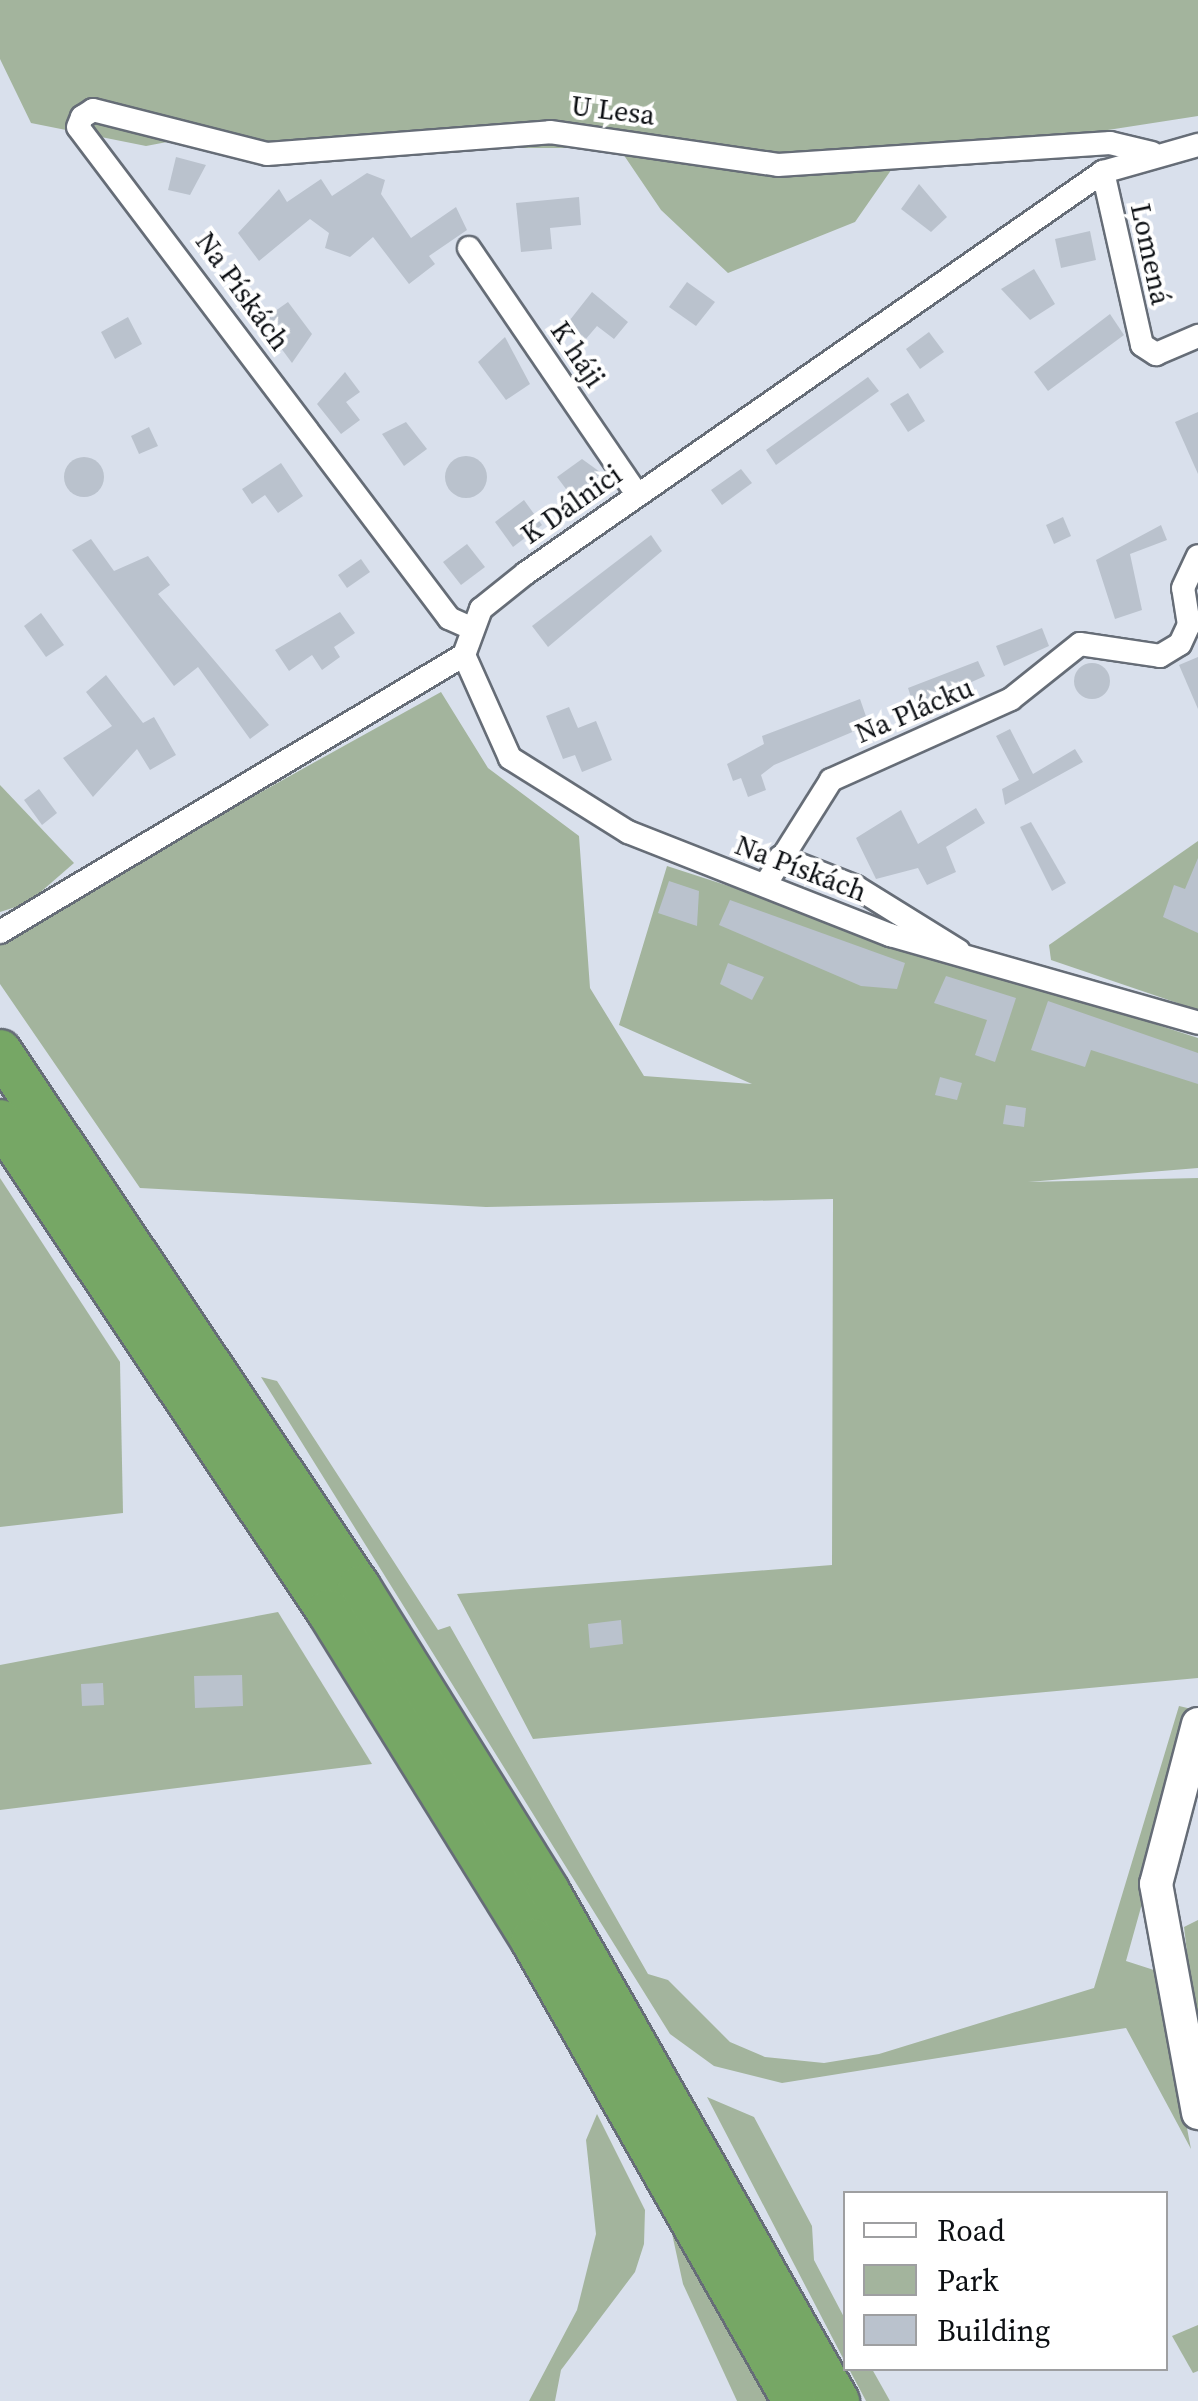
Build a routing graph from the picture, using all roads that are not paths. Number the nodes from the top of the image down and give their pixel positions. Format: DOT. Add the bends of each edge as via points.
graph roads {
  1 [pos="78,128"];
  2 [pos="1198,146"];
  3 [pos="1152,153"];
  4 [pos="1103,172"];
  5 [pos="469,248"];
  6 [pos="1198,336"];
  7 [pos="638,494"];
  8 [pos="1196,557"];
  9 [pos="471,628"];
  10 [pos="464,655"];
  11 [pos="780,857"];
  12 [pos="765,886"];
  13 [pos="0,932"];
  14 [pos="961,954"];
  15 [pos="1198,1024"];
  16 [pos="0,1051"];
  17 [pos="0,1121"];
  18 [pos="1198,1724"];
  19 [pos="1198,2113"];
  20 [pos="794,2401"];
  21 [pos="838,2401"];
  1 -- 3 [label="street, U Lesa" via="93,110 267,154 550,132 778,165 1110,143"];
  1 -- 9 [label="street, Na Pískách" via="448,618"];
  2 -- 3 [label="street, K Dálnici"];
  3 -- 4 [label="street, K Dálnici"];
  4 -- 6 [label="street, Lomená" via="1142,345 1156,354"];
  4 -- 7 [label="street, K Dálnici"];
  5 -- 7 [label="street, K háji"];
  7 -- 9 [label="street, K Dálnici" via="481,609"];
  8 -- 11 [label="street, Na Plácku" via="1180,644 1160,656 1080,644 1011,699 831,780"];
  9 -- 10 [label="street, K Dálnici"];
  10 -- 12 [label="street, Na Pískách" via="495,735 529,776 628,832"];
  10 -- 13 [label="street"];
  11 -- 12 [label="street, Na Plácku"];
  11 -- 14 [label="street" via="856,887"];
  12 -- 14 [label="street, Na Pískách"];
  14 -- 15 [label="street, Na Pískách"];
  16 -- 21 [label="highway" via="349,1572 548,1891"];
  17 -- 20 [label="highway" via="491,1874"];
  18 -- 19 [label="street" via="1156,1884"];
}
